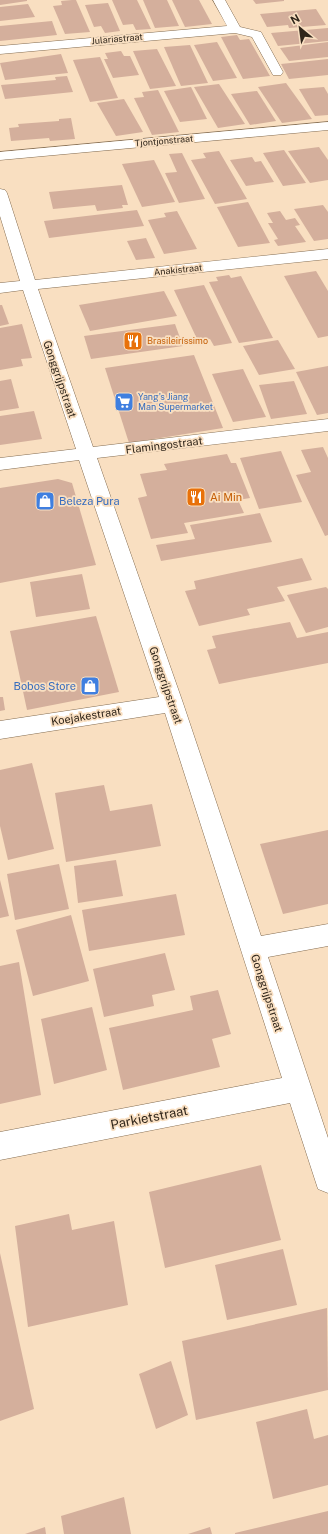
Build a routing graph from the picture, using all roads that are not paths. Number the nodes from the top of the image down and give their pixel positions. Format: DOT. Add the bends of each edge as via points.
graph roads {
  1 [pos="219,0"];
  2 [pos="235,28"];
  3 [pos="0,50"];
  4 [pos="277,72"];
  5 [pos="328,126"];
  6 [pos="0,156"];
  7 [pos="0,193"];
  8 [pos="328,254"];
  9 [pos="29,285"];
  10 [pos="0,288"];
  11 [pos="328,426"];
  12 [pos="85,454"];
  13 [pos="0,464"];
  14 [pos="172,703"];
  15 [pos="0,730"];
  16 [pos="328,935"];
  17 [pos="253,949"];
  18 [pos="298,1088"];
  19 [pos="0,1146"];
  20 [pos="328,1179"];
  1 -- 2 [label="street"];
  2 -- 3 [label="street, Julariastraat"];
  2 -- 4 [label="street" via="257,35"];
  5 -- 6 [label="street, Tjontjonstraat"];
  7 -- 9 [label="street, Gonggrijpstraat"];
  8 -- 9 [label="street, Anakistraat"];
  9 -- 10 [label="street, Anakistraat"];
  9 -- 12 [label="street, Gonggrijpstraat"];
  11 -- 12 [label="street, Flamingostraat"];
  12 -- 13 [label="street, Flamingostraat"];
  12 -- 14 [label="street, Gonggrijpstraat"];
  14 -- 15 [label="street, Koejakestraat"];
  14 -- 17 [label="street, Gonggrijpstraat"];
  16 -- 17 [label="street"];
  17 -- 18 [label="street, Gonggrijpstraat"];
  18 -- 19 [label="street, Parkietstraat"];
  18 -- 20 [label="street, Gonggrijpstraat"];
}
